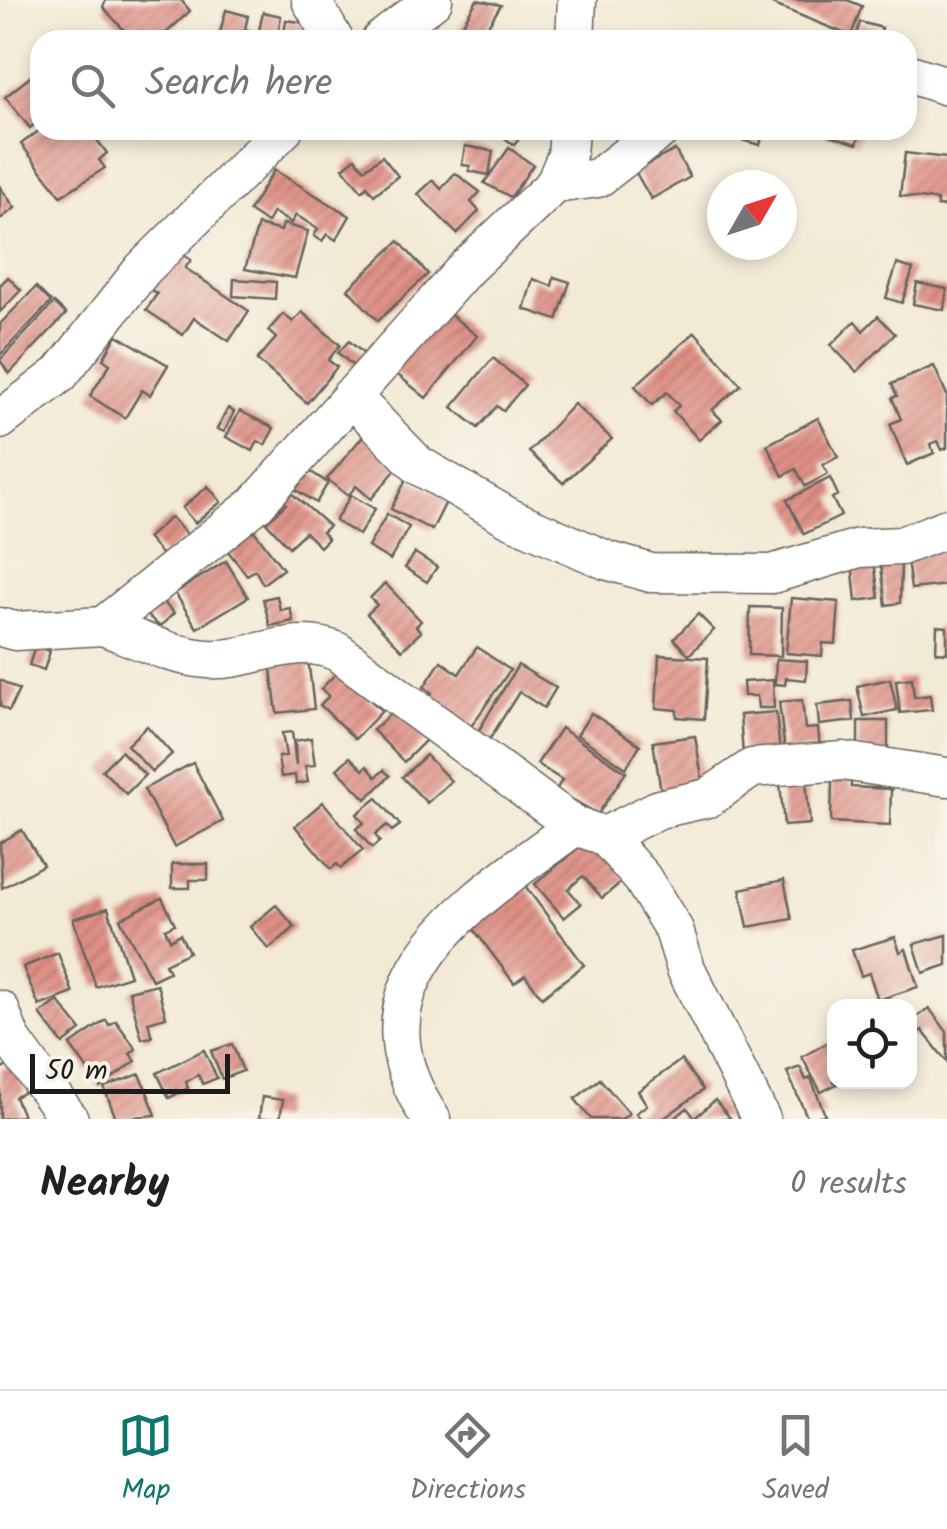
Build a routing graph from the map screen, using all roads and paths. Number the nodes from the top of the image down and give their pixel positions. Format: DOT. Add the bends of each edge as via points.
graph roads {
  1 [pos="310,0"];
  2 [pos="433,0"];
  3 [pos="578,0"];
  4 [pos="328,30"];
  5 [pos="394,30"];
  6 [pos="576,30"];
  7 [pos="921,72"];
  8 [pos="947,86"];
  9 [pos="272,140"];
  10 [pos="568,140"];
  11 [pos="647,140"];
  12 [pos="555,184"];
  13 [pos="352,396"];
  14 [pos="0,420"];
  15 [pos="947,528"];
  16 [pos="103,626"];
  17 [pos="0,627"];
  18 [pos="947,777"];
  19 [pos="590,831"];
  20 [pos="0,1010"];
  21 [pos="69,1119"];
  22 [pos="430,1119"];
  23 [pos="761,1119"];
  1 -- 4 [label="street"];
  2 -- 5 [label="street"];
  3 -- 6 [label="street"];
  7 -- 8 [label="street"];
  9 -- 14 [label="street" via="143,269 60,374"];
  10 -- 12 [label="street"];
  11 -- 12 [label="street" via="598,178"];
  12 -- 13 [label="street" via="466,268"];
  13 -- 15 [label="street" via="418,466 510,518 651,573 772,574 859,548 901,546"];
  13 -- 16 [label="street" via="256,504"];
  16 -- 17 [label="street"];
  16 -- 19 [label="street" via="209,659 320,644"];
  18 -- 19 [label="street" via="843,761 752,768 708,798"];
  19 -- 22 [label="street" via="454,916 411,976 400,1027 406,1065"];
  19 -- 23 [label="street" via="642,878 674,930 686,969"];
  20 -- 21 [label="street" via="11,1038"];
}
